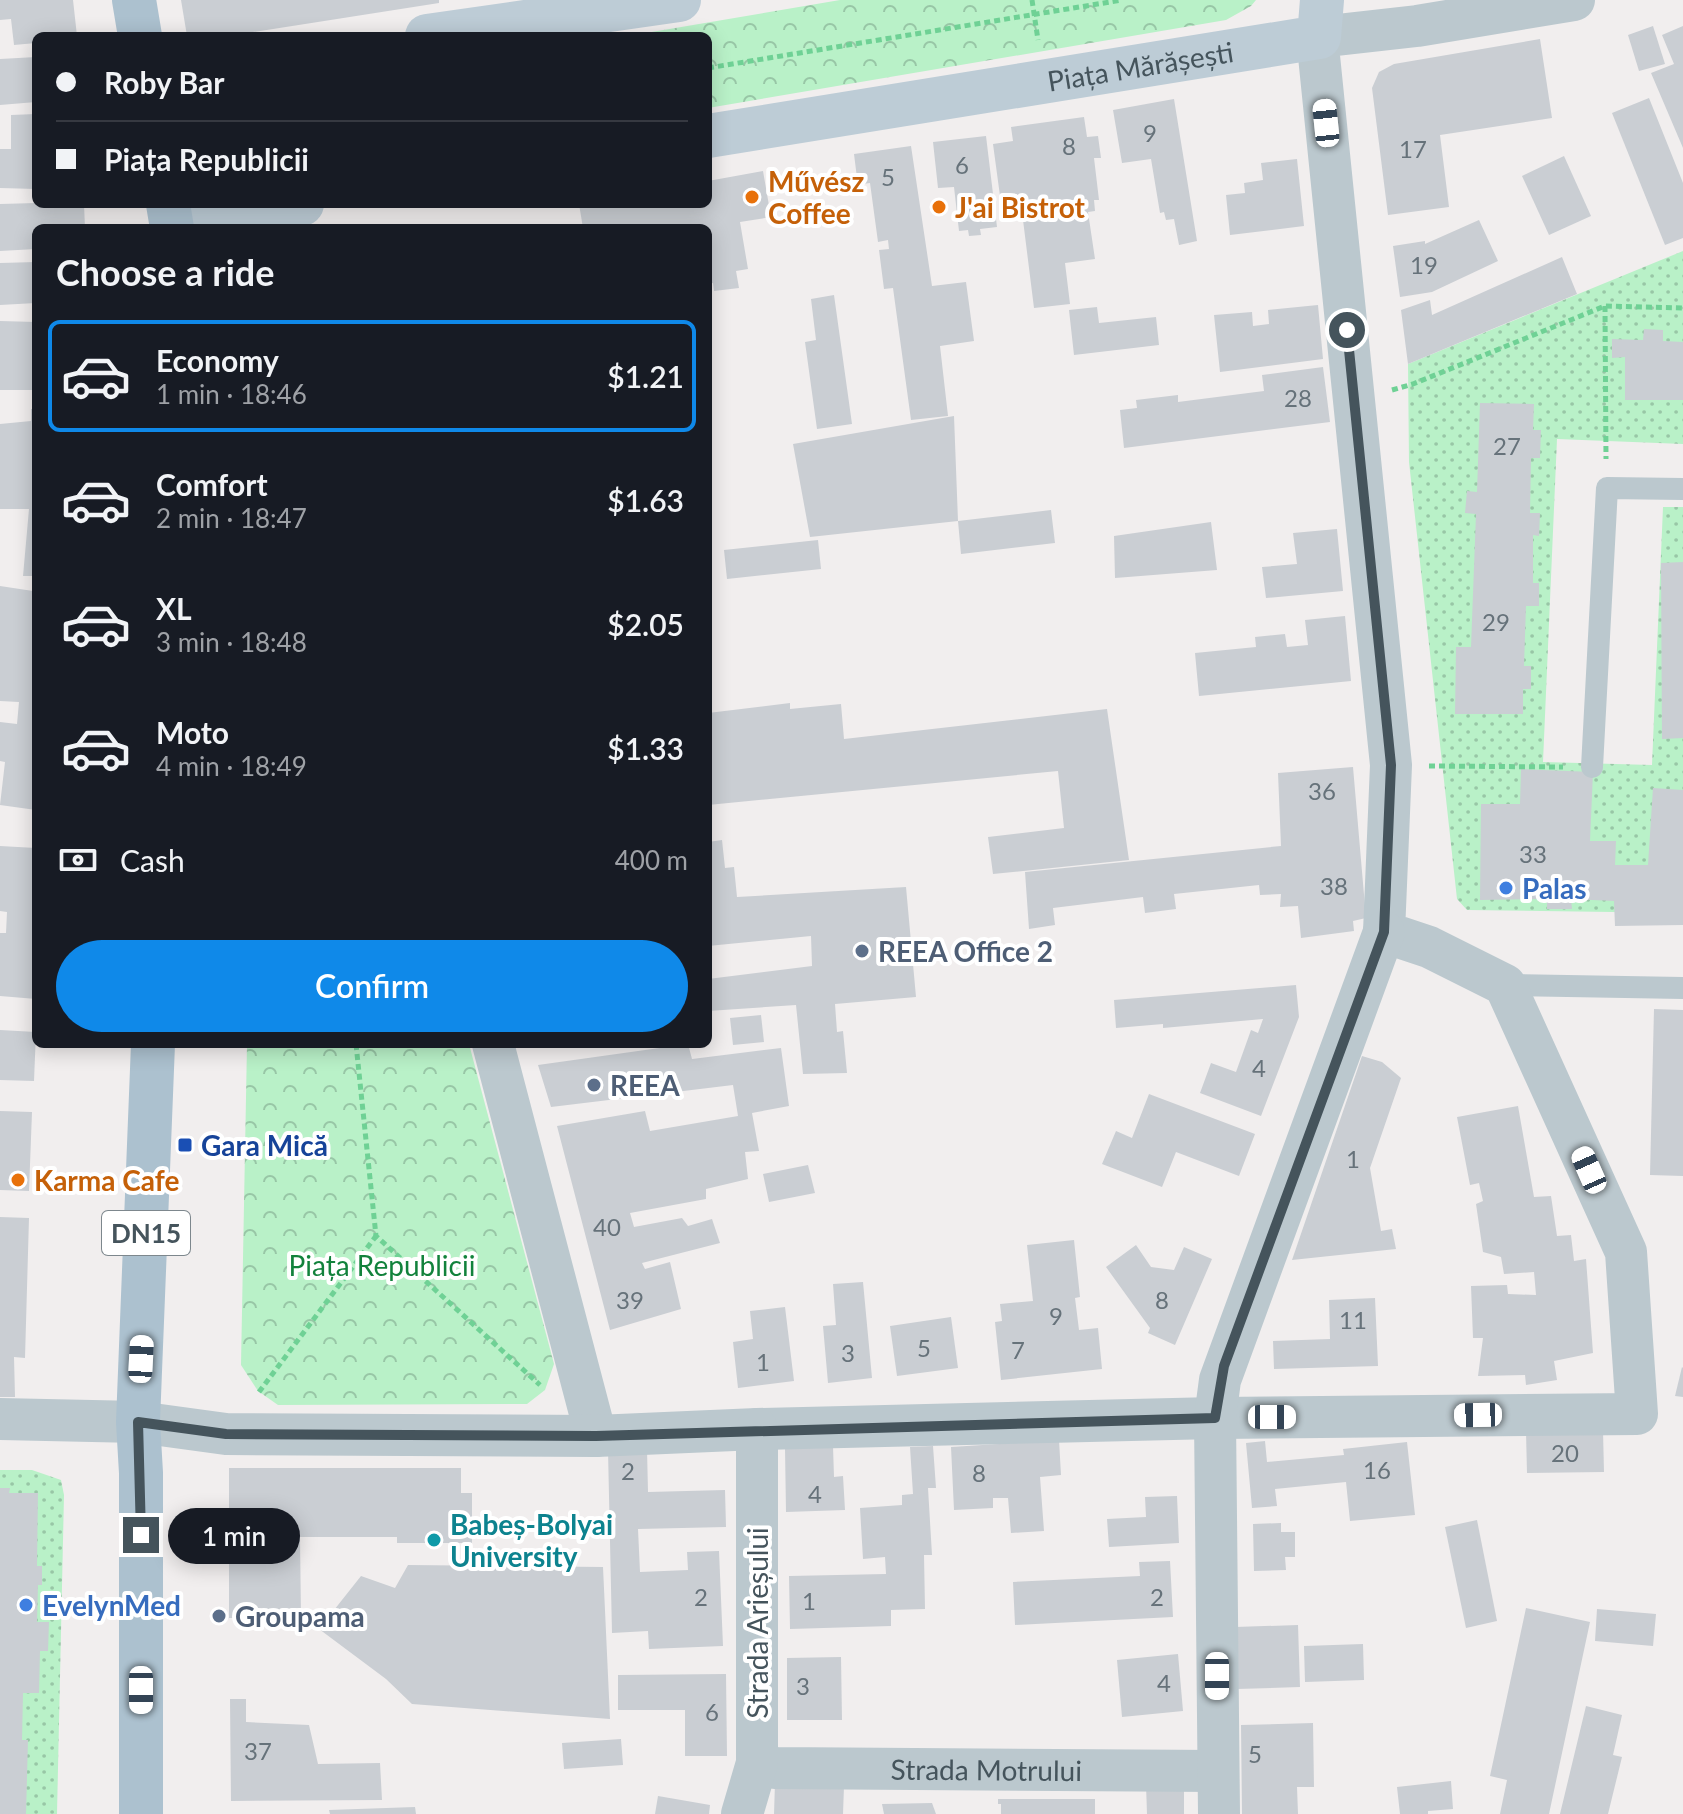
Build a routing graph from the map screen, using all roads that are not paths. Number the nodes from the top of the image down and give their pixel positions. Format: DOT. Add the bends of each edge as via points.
graph roads {
  1 [pos="134,0"];
  2 [pos="679,0"];
  3 [pos="1574,0"];
  4 [pos="1321,18"];
  5 [pos="139,32"];
  6 [pos="455,32"];
  7 [pos="712,135"];
  8 [pos="284,214"];
  9 [pos="181,217"];
  10 [pos="1683,489"];
  11 [pos="1592,767"];
  12 [pos="1384,932"];
  13 [pos="1505,985"];
  14 [pos="1683,988"];
  15 [pos="153,1048"];
  16 [pos="494,1048"];
  17 [pos="1215,1418"];
  18 [pos="0,1419"];
  19 [pos="138,1422"];
  20 [pos="757,1429"];
  21 [pos="596,1436"];
  22 [pos="757,1763"];
  23 [pos="1217,1771"];
  24 [pos="141,1814"];
  25 [pos="742,1814"];
  26 [pos="1219,1814"];
  1 -- 5 [label="main road"];
  2 -- 6 [label="main road"];
  3 -- 4 [label="street, Piața Mărășești" via="1417,26"];
  4 -- 7 [label="main road, Piața Mărășești"];
  4 -- 12 [label="street" via="1323,95 1391,765"];
  8 -- 9 [label="main road"];
  10 -- 11 [label="lane" via="1607,488"];
  12 -- 13 [label="street" via="1429,947"];
  12 -- 17 [label="street" via="1229,1352"];
  13 -- 14 [label="lane"];
  13 -- 17 [label="street" via="1626,1252 1637,1414"];
  15 -- 19 [label="main road, DN15"];
  16 -- 21 [label="street"];
  17 -- 20 [label="street"];
  17 -- 23 [label="street"];
  18 -- 19 [label="street"];
  19 -- 21 [label="street" via="226,1434"];
  19 -- 24 [label="main road, DN15"];
  20 -- 21 [label="street"];
  20 -- 22 [label="street, Strada Arieșului"];
  22 -- 23 [label="street, Strada Motrului" via="775,1768"];
  22 -- 25 [label="street, Strada Arieșului"];
  23 -- 26 [label="street"];
}
